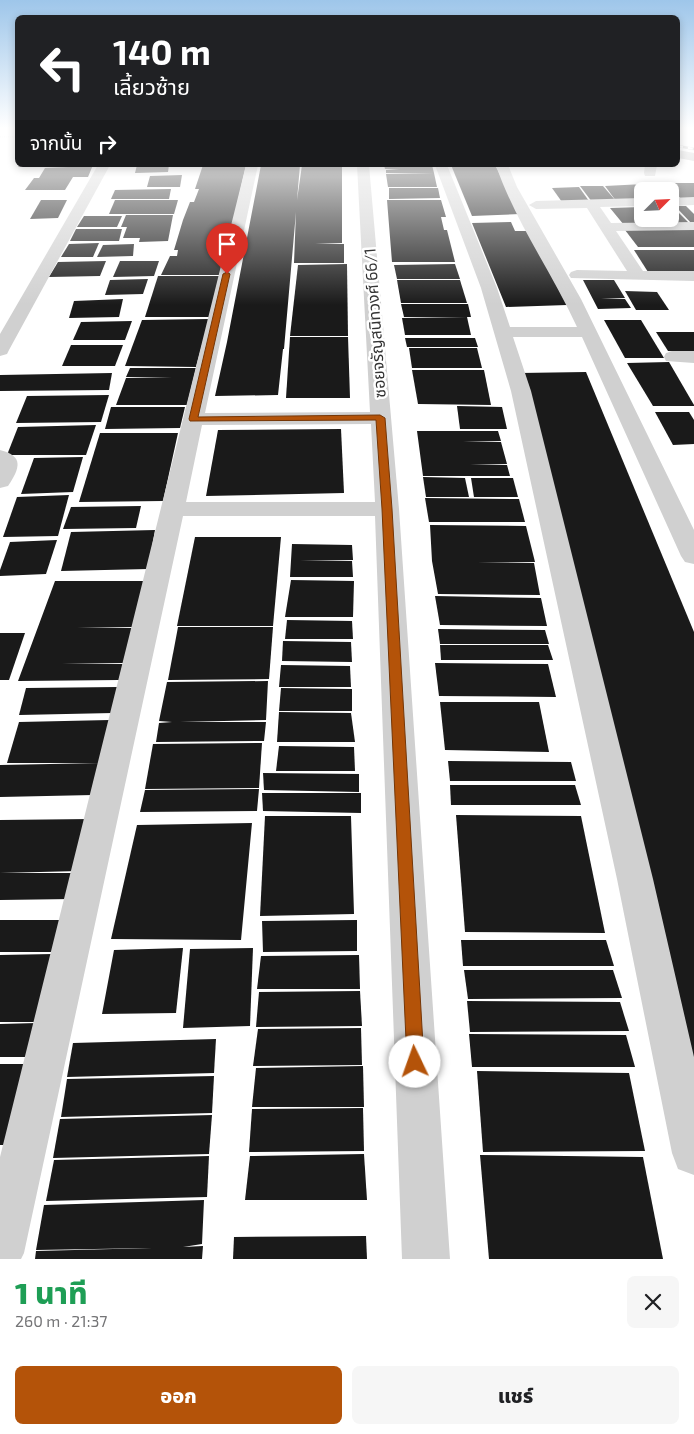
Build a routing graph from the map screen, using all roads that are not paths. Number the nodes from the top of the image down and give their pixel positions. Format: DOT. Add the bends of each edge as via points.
graph roads {
  1 [pos="92,187"];
  2 [pos="247,187"];
  3 [pos="364,187"];
  4 [pos="450,187"];
  5 [pos="510,187"];
  6 [pos="694,201"];
  7 [pos="634,202"];
  8 [pos="679,202"];
  9 [pos="591,204"];
  10 [pos="536,205"];
  11 [pos="694,226"];
  12 [pos="608,227"];
  13 [pos="577,275"];
  14 [pos="638,276"];
  15 [pos="694,276"];
  16 [pos="503,332"];
  17 [pos="589,332"];
  18 [pos="0,350"];
  19 [pos="673,357"];
  20 [pos="694,357"];
  21 [pos="380,418"];
  22 [pos="193,419"];
  23 [pos="0,457"];
  24 [pos="0,481"];
  25 [pos="172,509"];
  26 [pos="387,509"];
  27 [pos="694,556"];
  28 [pos="694,1153"];
  29 [pos="0,1253"];
  30 [pos="426,1259"];
  1 -- 18 [label="street"];
  2 -- 22 [label="street"];
  3 -- 21 [label="street, ซอยจรัญสนิทวงศ์ 66/1"];
  4 -- 16 [label="street" via="490,288"];
  5 -- 17 [label="street"];
  6 -- 8 [label="street"];
  7 -- 9 [label="street"];
  9 -- 10 [label="street"];
  9 -- 12 [label="street"];
  11 -- 12 [label="street"];
  12 -- 14 [label="street"];
  13 -- 14 [label="street"];
  14 -- 15 [label="street"];
  16 -- 17 [label="street"];
  16 -- 28 [label="street" via="521,391 635,879"];
  17 -- 27 [label="street"];
  19 -- 20 [label="street"];
  21 -- 22 [label="street"];
  21 -- 26 [label="street, ซอยจรัญสนิทวงศ์ 66/1"];
  22 -- 25 [label="street"];
  23 -- 24 [label="street" via="8,464"];
  25 -- 26 [label="street"];
  25 -- 29 [label="street"];
  26 -- 30 [label="street, ซอยจรัญสนิทวงศ์ 66/1"];
}
